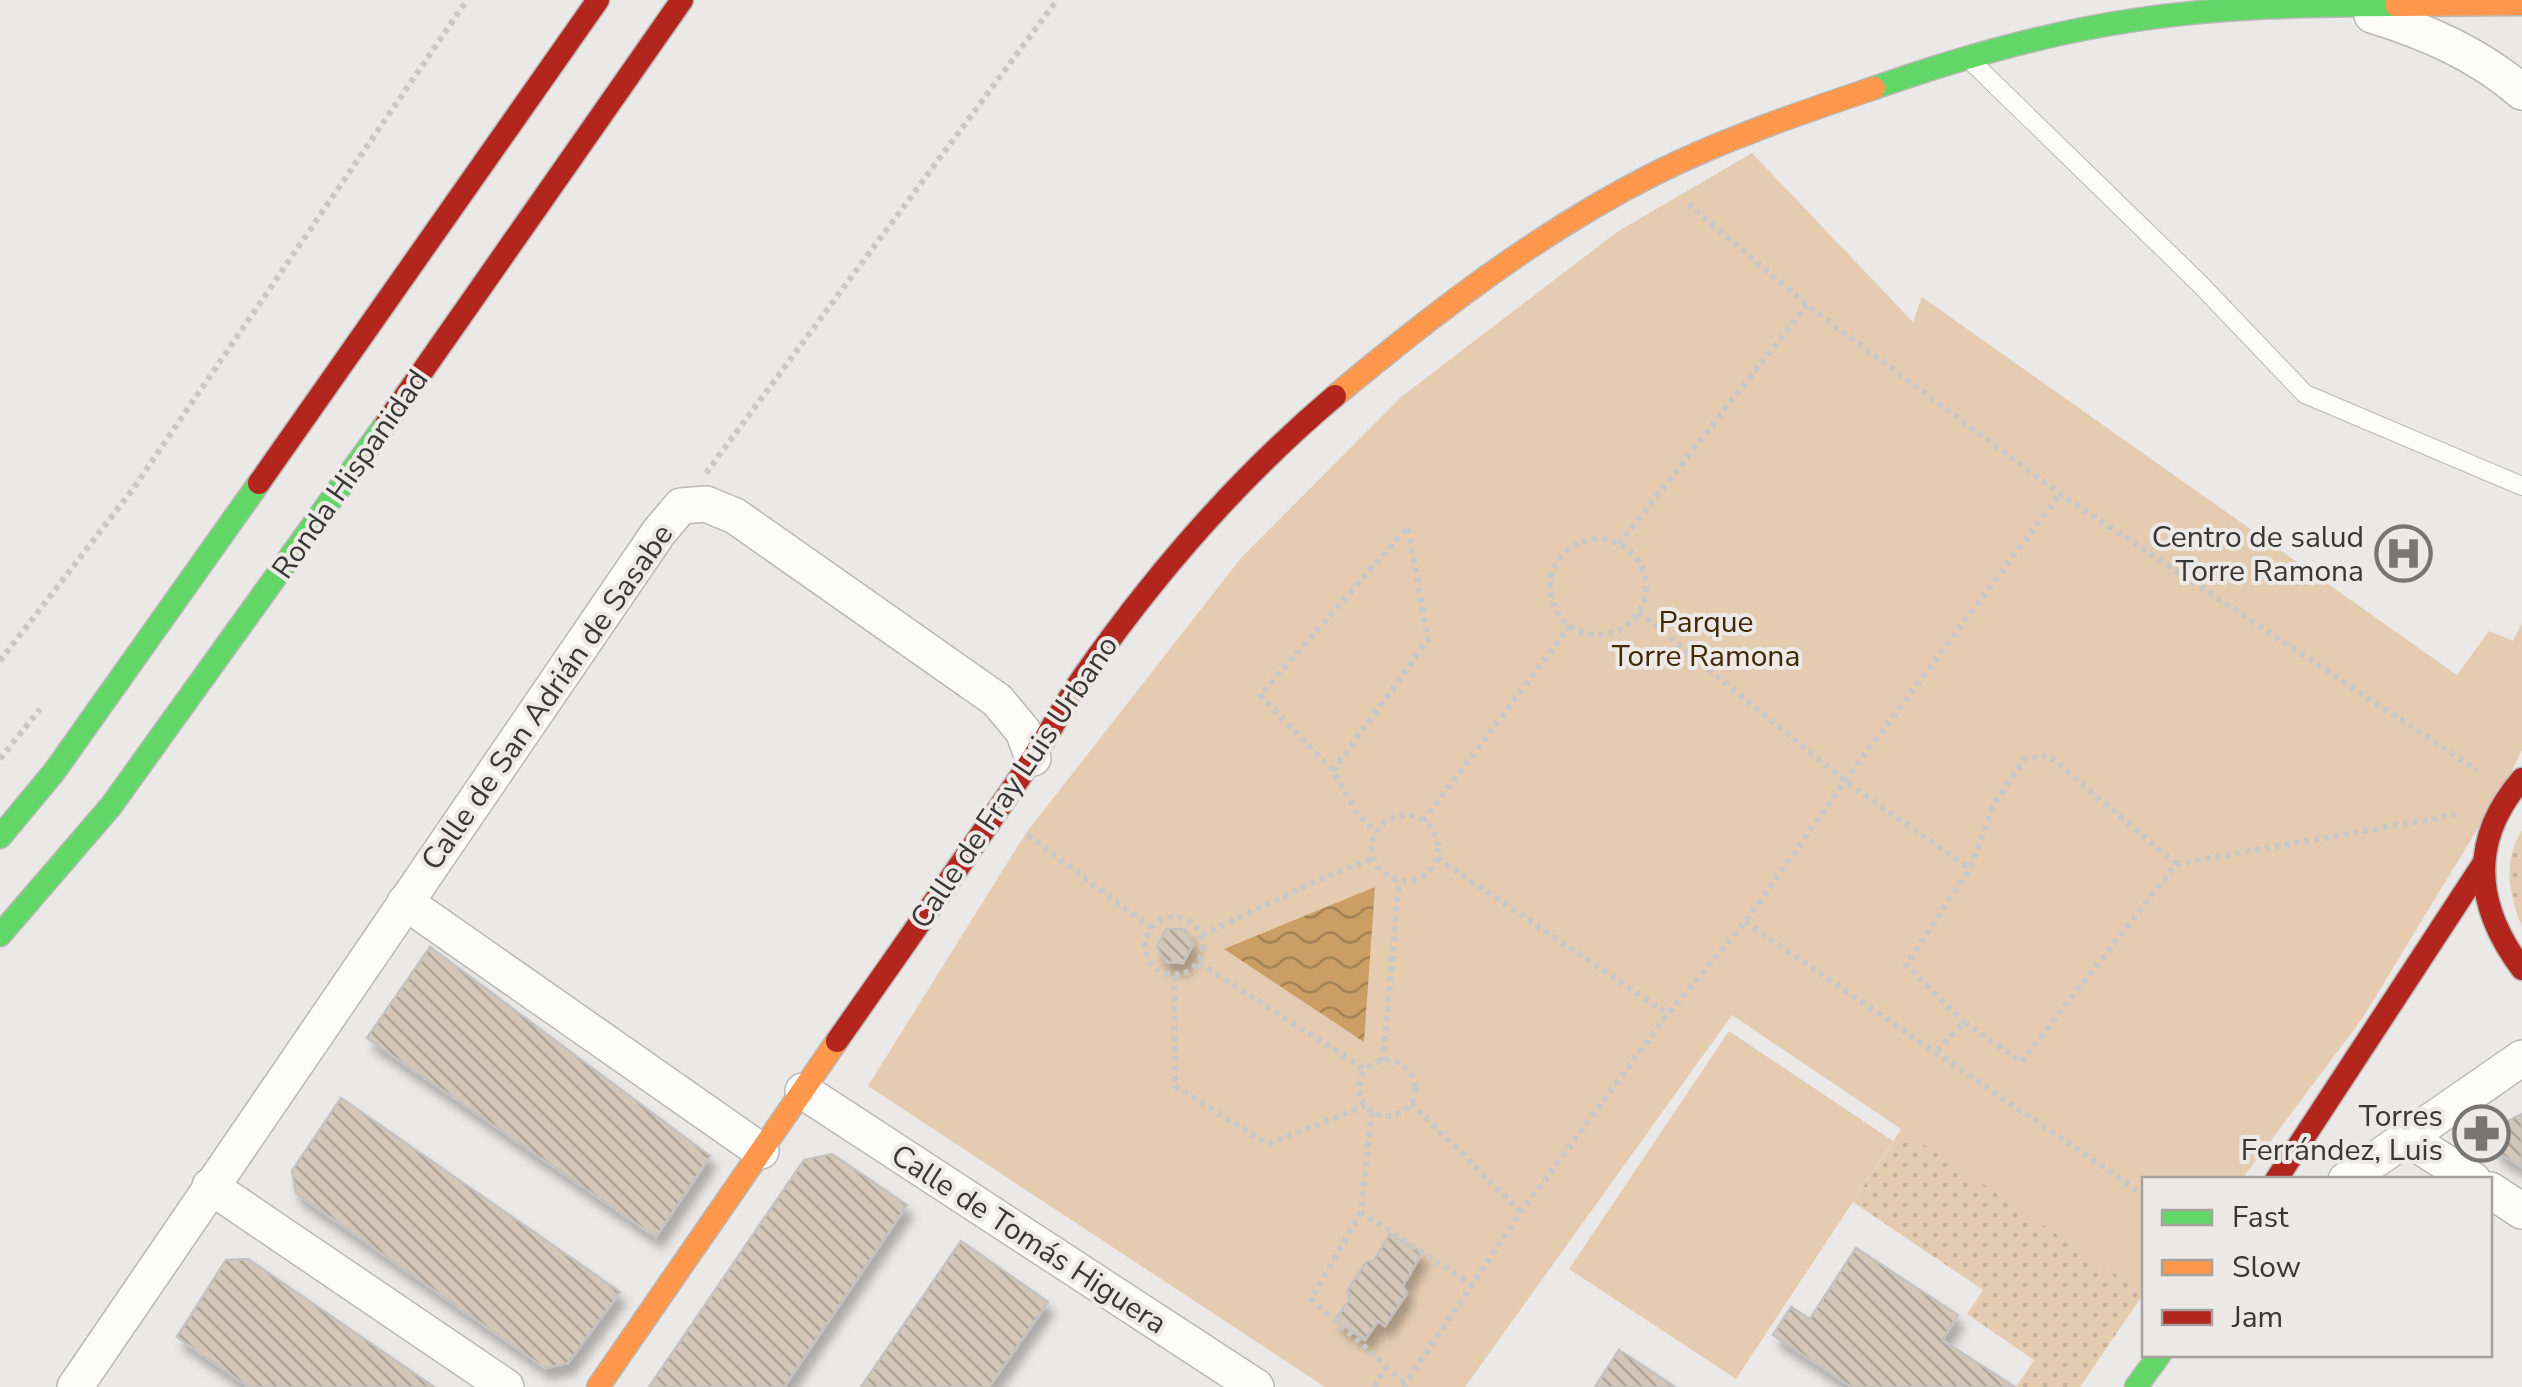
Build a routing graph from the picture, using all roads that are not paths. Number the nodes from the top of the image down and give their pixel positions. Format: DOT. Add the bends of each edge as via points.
graph roads {
  1 [pos="598,0"];
  2 [pos="682,0"];
  3 [pos="2520,4"];
  4 [pos="2322,6"];
  5 [pos="1967,57"];
  6 [pos="2522,92"];
  7 [pos="2522,486"];
  8 [pos="1068,694"];
  9 [pos="997,700"];
  10 [pos="1033,758"];
  11 [pos="2522,779"];
  12 [pos="0,837"];
  13 [pos="2483,864"];
  14 [pos="419,912"];
  15 [pos="0,935"];
  16 [pos="2522,970"];
  17 [pos="2522,1058"];
  18 [pos="803,1091"];
  19 [pos="2407,1138"];
  20 [pos="748,1142"];
  21 [pos="2278,1177"];
  22 [pos="2350,1177"];
  23 [pos="2468,1177"];
  24 [pos="210,1186"];
  25 [pos="2492,1191"];
  26 [pos="2522,1210"];
  27 [pos="2158,1357"];
  28 [pos="75,1387"];
  29 [pos="506,1387"];
  30 [pos="598,1387"];
  31 [pos="1256,1387"];
  32 [pos="2136,1387"];
  1 -- 12 [label="main road" via="158,628"];
  2 -- 15 [label="main road, Ronda Hispanidad" via="111,806"];
  3 -- 4 [label="main road, Calle de Fray Luis Urbano"];
  4 -- 5 [label="main road, Calle de Fray Luis Urbano" via="2169,15"];
  4 -- 6 [label="street, Calle de Fray Luis Urbano" via="2422,31"];
  5 -- 7 [label="lane" via="2305,394"];
  5 -- 8 [label="main road, Calle de Fray Luis Urbano" via="1720,143 1580,217 1482,280 1384,354 1274,452 1198,529"];
  8 -- 9 [label="street" via="1047,702"];
  8 -- 10 [label="main road, Calle de Fray Luis Urbano"];
  9 -- 10 [label="street, Calle de San Adrián de Sasabe" via="1023,731"];
  9 -- 14 [label="street, Calle de San Adrián de Sasabe" via="735,516 706,504 681,506 658,532"];
  10 -- 18 [label="main road, Calle de Fray Luis Urbano"];
  11 -- 13 [label="main road" via="2498,816"];
  13 -- 16 [label="main road" via="2485,904 2500,942"];
  13 -- 21 [label="main road"];
  14 -- 20 [label="street"];
  14 -- 24 [label="street, Calle de San Adrián de Sasabe"];
  17 -- 19 [label="street"];
  18 -- 20 [label="main road, Calle de Fray Luis Urbano"];
  18 -- 31 [label="street, Calle de Tomás Higuera"];
  19 -- 22 [label="street"];
  19 -- 23 [label="street"];
  20 -- 30 [label="main road, Calle de Fray Luis Urbano"];
  24 -- 28 [label="street, Calle de San Adrián de Sasabe"];
  24 -- 29 [label="street"];
  25 -- 26 [label="street"];
  27 -- 32 [label="main road"];
}
